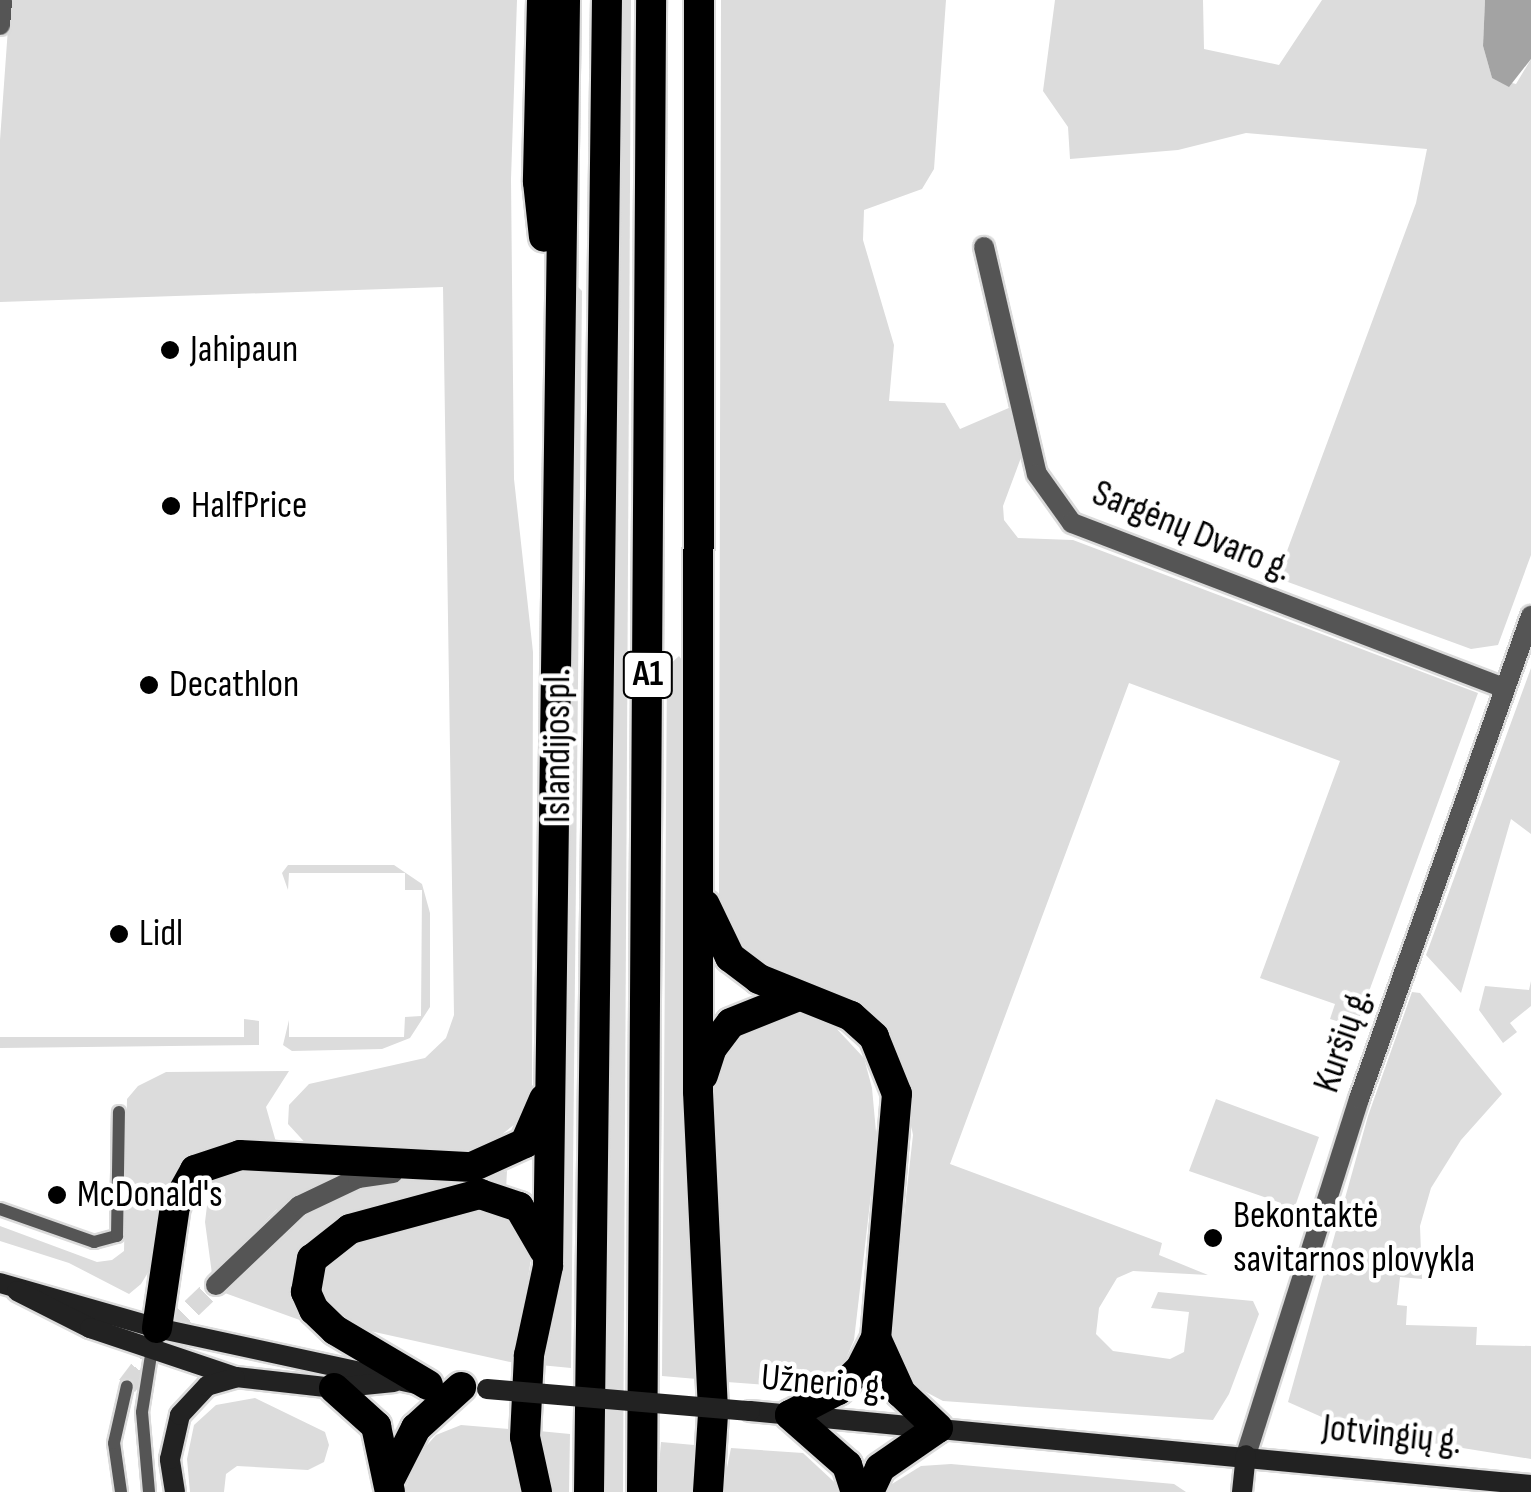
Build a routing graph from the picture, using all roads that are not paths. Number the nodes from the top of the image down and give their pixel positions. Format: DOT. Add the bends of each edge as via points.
graph roads {
  1 [pos="2,0"];
  2 [pos="542,0"];
  3 [pos="564,0"];
  4 [pos="574,0"];
  5 [pos="607,0"];
  6 [pos="654,0"];
  7 [pos="698,5"];
  8 [pos="0,25"];
  9 [pos="984,246"];
  10 [pos="557,360"];
  11 [pos="600,399"];
  12 [pos="1531,616"];
  13 [pos="1505,688"];
  14 [pos="700,882"];
  15 [pos="796,996"];
  16 [pos="550,1077"];
  17 [pos="698,1092"];
  18 [pos="119,1112"];
  19 [pos="425,1167"];
  20 [pos="0,1209"];
  21 [pos="548,1266"];
  22 [pos="3,1282"];
  23 [pos="216,1284"];
  24 [pos="876,1338"];
  25 [pos="154,1339"];
  26 [pos="236,1378"];
  27 [pos="396,1382"];
  28 [pos="428,1385"];
  29 [pos="128,1386"];
  30 [pos="334,1388"];
  31 [pos="474,1388"];
  32 [pos="790,1415"];
  33 [pos="938,1428"];
  34 [pos="1246,1455"];
  35 [pos="390,1485"];
  36 [pos="1531,1485"];
  37 [pos="121,1492"];
  38 [pos="149,1492"];
  39 [pos="175,1492"];
  40 [pos="537,1492"];
  41 [pos="588,1492"];
  42 [pos="642,1492"];
  43 [pos="708,1492"];
  44 [pos="856,1492"];
  45 [pos="869,1492"];
  46 [pos="1242,1492"];
  1 -- 8 [label="street"];
  2 -- 10 [label="highway" via="538,182"];
  3 -- 10 [label="highway"];
  4 -- 11 [label="highway"];
  5 -- 11 [label="highway, Islandijos pl. / A1"];
  6 -- 42 [label="highway, A1"];
  7 -- 14 [label="highway"];
  9 -- 13 [label="street, Sargėnų Dvaro g." via="1037,474 1072,524"];
  10 -- 16 [label="highway"];
  11 -- 41 [label="highway, Islandijos pl. / A1"];
  12 -- 13 [label="street, Kuršių g."];
  13 -- 34 [label="street, Kuršių g." via="1359,1098"];
  14 -- 15 [label="highway" via="710,925 730,956"];
  14 -- 17 [label="highway"];
  15 -- 17 [label="highway" via="732,1023 712,1048"];
  15 -- 24 [label="highway" via="851,1016 874,1037 896,1094"];
  16 -- 19 [label="highway" via="525,1143 472,1167"];
  16 -- 21 [label="highway"];
  17 -- 43 [label="highway" via="713,1414"];
  18 -- 20 [label="lane" via="117,1236 94,1242"];
  19 -- 23 [label="street" via="358,1178 298,1206"];
  19 -- 25 [label="highway" via="240,1155 196,1170 175,1206"];
  21 -- 28 [label="highway" via="542,1242 519,1207 480,1194 350,1229 328,1242 305,1275 314,1310 335,1330"];
  21 -- 40 [label="highway" via="526,1397 525,1438"];
  22 -- 25 [label="main road, Užnerio g."];
  24 -- 32 [label="highway" via="860,1369 838,1390"];
  24 -- 33 [label="highway" via="901,1393"];
  25 -- 26 [label="main road, Užnerio g."];
  25 -- 27 [label="main road, Užnerio g."];
  25 -- 38 [label="lane" via="142,1412"];
  26 -- 30 [label="main road, Užnerio g."];
  26 -- 39 [label="main road" via="208,1386 180,1415 170,1458"];
  27 -- 28 [label="main road, Užnerio g."];
  27 -- 30 [label="main road, Užnerio g."];
  28 -- 31 [label="main road, Užnerio g."];
  29 -- 37 [label="lane" via="114,1442"];
  30 -- 35 [label="highway" via="376,1426"];
  31 -- 32 [label="main road, Užnerio g., bridge"];
  31 -- 35 [label="highway" via="416,1428"];
  32 -- 33 [label="main road, Užnerio g."];
  32 -- 44 [label="highway" via="848,1465"];
  33 -- 34 [label="main road, Užnerio g."];
  33 -- 45 [label="highway" via="891,1458"];
  34 -- 36 [label="main road, Jotvingių g."];
  34 -- 46 [label="main road, Kuršių g."];
}
